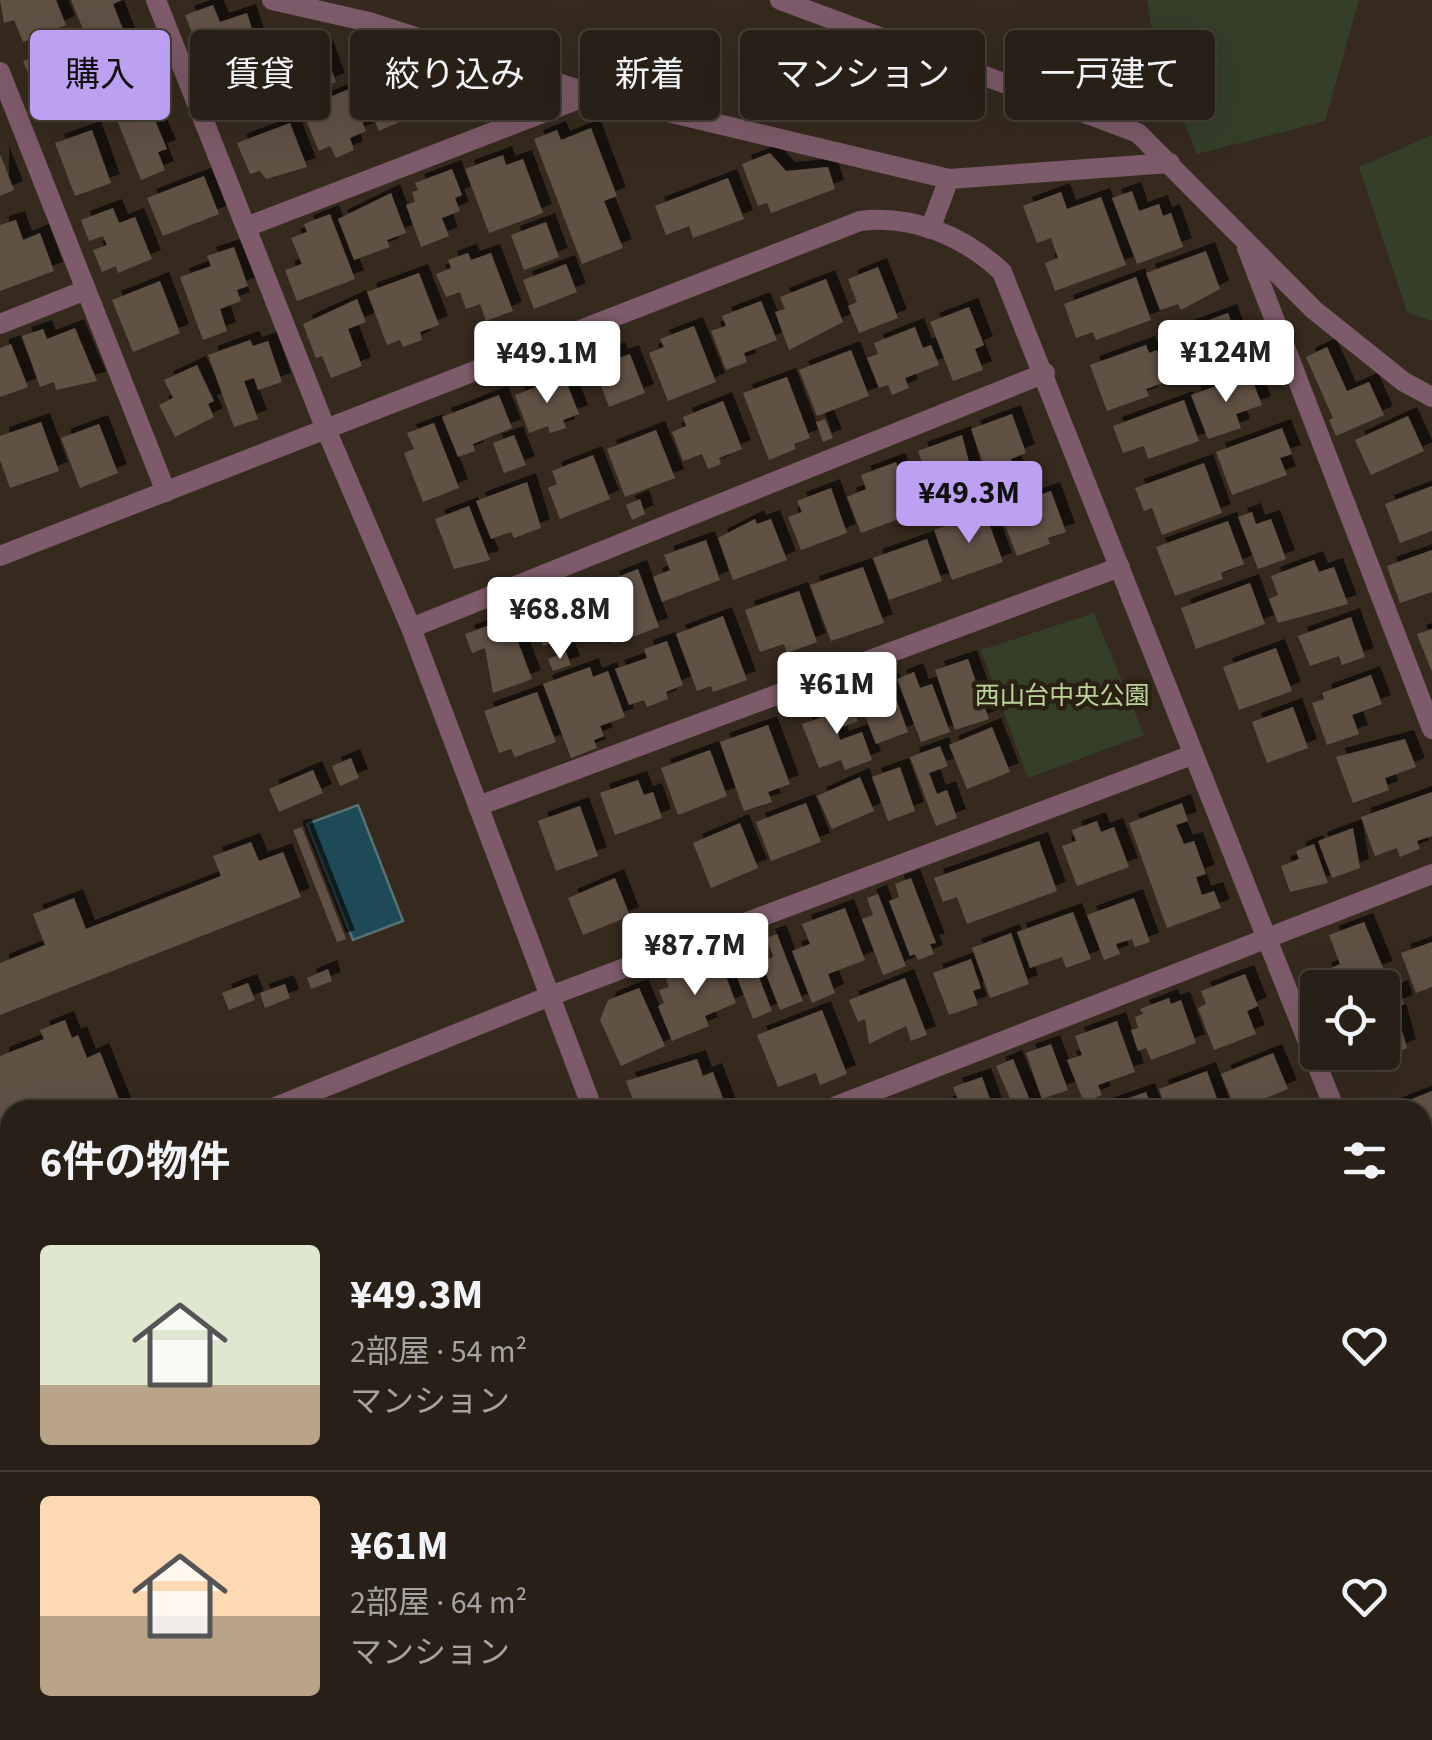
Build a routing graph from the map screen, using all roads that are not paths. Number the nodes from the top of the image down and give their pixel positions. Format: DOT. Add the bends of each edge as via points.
graph roads {
  1 [pos="156,0"];
  2 [pos="272,0"];
  3 [pos="780,0"];
  4 [pos="0,72"];
  5 [pos="580,90"];
  6 [pos="580,99"];
  7 [pos="7,109"];
  8 [pos="701,120"];
  9 [pos="1170,163"];
  10 [pos="949,179"];
  11 [pos="246,227"];
  12 [pos="930,229"];
  13 [pos="1245,242"];
  14 [pos="83,291"];
  15 [pos="0,324"];
  16 [pos="1045,373"];
  17 [pos="1432,397"];
  18 [pos="326,427"];
  19 [pos="166,492"];
  20 [pos="0,556"];
  21 [pos="1120,566"];
  22 [pos="411,628"];
  23 [pos="1432,728"];
  24 [pos="1192,754"];
  25 [pos="478,806"];
  26 [pos="1432,874"];
  27 [pos="1268,939"];
  28 [pos="550,996"];
  29 [pos="293,1100"];
  30 [pos="589,1100"];
  31 [pos="852,1100"];
  32 [pos="1331,1100"];
  1 -- 11 [label="street"];
  2 -- 5 [label="street" via="370,22"];
  3 -- 9 [label="street" via="1138,133"];
  4 -- 7 [label="street"];
  6 -- 11 [label="street"];
  7 -- 14 [label="street"];
  8 -- 10 [label="street"];
  9 -- 10 [label="street"];
  9 -- 13 [label="street"];
  10 -- 12 [label="street"];
  11 -- 18 [label="street"];
  12 -- 16 [label="street" via="985,256 1002,272"];
  12 -- 18 [label="street" via="884,218 860,222"];
  13 -- 17 [label="street" via="1340,332"];
  13 -- 23 [label="street"];
  14 -- 15 [label="street"];
  14 -- 19 [label="street"];
  16 -- 21 [label="street"];
  16 -- 22 [label="street"];
  18 -- 19 [label="street"];
  18 -- 22 [label="street"];
  19 -- 20 [label="street"];
  21 -- 24 [label="street"];
  21 -- 25 [label="street"];
  22 -- 25 [label="street"];
  24 -- 27 [label="street"];
  24 -- 28 [label="street"];
  25 -- 28 [label="street"];
  26 -- 27 [label="street"];
  27 -- 31 [label="street"];
  27 -- 32 [label="street"];
  28 -- 29 [label="street"];
  28 -- 30 [label="street"];
}
